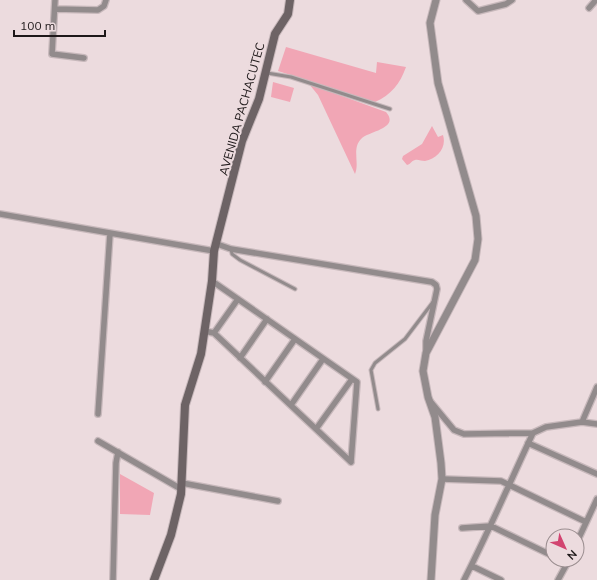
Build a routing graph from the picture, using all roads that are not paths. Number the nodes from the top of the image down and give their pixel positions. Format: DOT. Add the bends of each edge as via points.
graph roads {
  1 [pos="55,0"];
  2 [pos="106,0"];
  3 [pos="290,0"];
  4 [pos="436,0"];
  5 [pos="466,0"];
  6 [pos="512,0"];
  7 [pos="596,0"];
  8 [pos="589,8"];
  9 [pos="55,9"];
  10 [pos="84,58"];
  11 [pos="265,73"];
  12 [pos="390,109"];
  13 [pos="0,214"];
  14 [pos="110,233"];
  15 [pos="215,248"];
  16 [pos="231,249"];
  17 [pos="212,281"];
  18 [pos="295,289"];
  19 [pos="436,297"];
  20 [pos="238,299"];
  21 [pos="267,319"];
  22 [pos="204,330"];
  23 [pos="214,333"];
  24 [pos="295,339"];
  25 [pos="426,353"];
  26 [pos="240,358"];
  27 [pos="323,359"];
  28 [pos="352,379"];
  29 [pos="265,382"];
  30 [pos="597,387"];
  31 [pos="428,397"];
  32 [pos="290,405"];
  33 [pos="378,409"];
  34 [pos="98,414"];
  35 [pos="582,422"];
  36 [pos="597,424"];
  37 [pos="316,429"];
  38 [pos="533,433"];
  39 [pos="98,440"];
  40 [pos="528,443"];
  41 [pos="118,452"];
  42 [pos="597,474"];
  43 [pos="442,479"];
  44 [pos="510,484"];
  45 [pos="182,486"];
  46 [pos="597,499"];
  47 [pos="278,501"];
  48 [pos="586,522"];
  49 [pos="491,526"];
  50 [pos="462,528"];
  51 [pos="583,528"];
  52 [pos="545,552"];
  53 [pos="472,566"];
  54 [pos="565,568"];
  55 [pos="113,580"];
  56 [pos="154,580"];
  57 [pos="431,580"];
  58 [pos="464,580"];
  59 [pos="502,580"];
  60 [pos="558,580"];
  1 -- 9 [label="street"];
  2 -- 9 [label="street" via="104,6 98,10"];
  3 -- 11 [label="main road, AVENIDA PACHACUTEC" via="288,14 274,34"];
  4 -- 25 [label="street" via="430,23 438,83 476,216 478,239 474,260 465,281"];
  5 -- 6 [label="street" via="478,11"];
  7 -- 8 [label="street"];
  9 -- 10 [label="street" via="52,54"];
  11 -- 12 [label="lane" via="291,77"];
  11 -- 15 [label="main road, AVENIDA PACHACUTEC" via="259,99 242,141"];
  13 -- 14 [label="street"];
  14 -- 15 [label="street"];
  14 -- 34 [label="street"];
  15 -- 16 [label="street"];
  15 -- 17 [label="main road, AVENIDA PACHACUTEC"];
  16 -- 18 [label="lane" via="232,254 240,260"];
  16 -- 19 [label="street" via="432,282 436,285"];
  17 -- 20 [label="street"];
  17 -- 22 [label="main road, AVENIDA PACHACUTEC"];
  19 -- 25 [label="street" via="426,341"];
  19 -- 33 [label="lane" via="405,339 375,363 371,370"];
  20 -- 21 [label="street"];
  20 -- 23 [label="street"];
  21 -- 24 [label="street"];
  21 -- 26 [label="street"];
  22 -- 23 [label="street"];
  22 -- 45 [label="main road, AVENIDA PACHACUTEC" via="201,354 186,405"];
  23 -- 26 [label="street"];
  24 -- 27 [label="street"];
  24 -- 29 [label="street"];
  25 -- 31 [label="street" via="423,371"];
  26 -- 29 [label="street"];
  27 -- 28 [label="street"];
  27 -- 32 [label="street"];
  28 -- 37 [label="street"];
  28 -- 37 [label="street" via="357,382 351,462"];
  29 -- 32 [label="street"];
  30 -- 35 [label="street"];
  31 -- 38 [label="street" via="454,430 460,433"];
  31 -- 43 [label="street" via="439,436"];
  32 -- 37 [label="street"];
  35 -- 36 [label="street"];
  35 -- 38 [label="street" via="546,426"];
  38 -- 40 [label="street"];
  39 -- 41 [label="street"];
  40 -- 42 [label="street"];
  40 -- 44 [label="street"];
  41 -- 45 [label="street"];
  41 -- 55 [label="street"];
  43 -- 44 [label="street" via="501,480"];
  43 -- 57 [label="street" via="435,515"];
  44 -- 48 [label="street"];
  44 -- 49 [label="street" via="501,499"];
  45 -- 47 [label="street"];
  45 -- 56 [label="main road, AVENIDA PACHACUTEC" via="171,536"];
  46 -- 48 [label="street"];
  48 -- 51 [label="street"];
  49 -- 50 [label="street"];
  49 -- 52 [label="street"];
  49 -- 53 [label="street"];
  53 -- 58 [label="street"];
  53 -- 59 [label="street"];
  54 -- 60 [label="street"];
}
